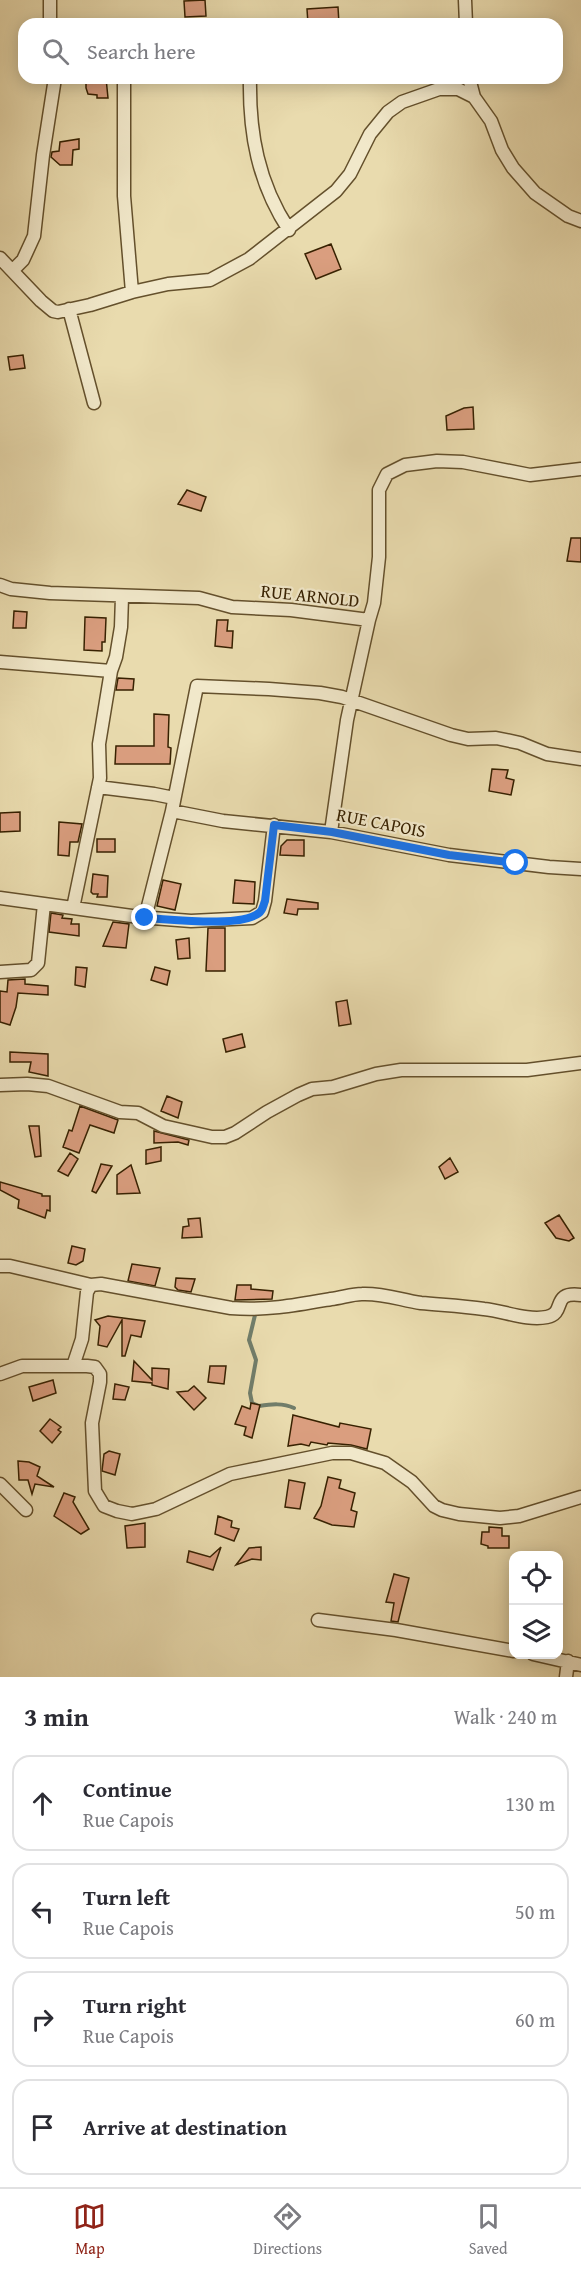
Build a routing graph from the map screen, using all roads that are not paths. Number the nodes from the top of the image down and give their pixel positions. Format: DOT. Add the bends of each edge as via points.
graph roads {
  1 [pos="50,0"];
  2 [pos="465,0"];
  3 [pos="50,18"];
  4 [pos="466,18"];
  5 [pos="54,84"];
  6 [pos="124,84"];
  7 [pos="250,84"];
  8 [pos="471,84"];
  9 [pos="474,97"];
  10 [pos="581,221"];
  11 [pos="289,230"];
  12 [pos="0,258"];
  13 [pos="13,270"];
  14 [pos="132,292"];
  15 [pos="69,309"];
  16 [pos="94,403"];
  17 [pos="581,470"];
  18 [pos="0,585"];
  19 [pos="122,597"];
  20 [pos="369,620"];
  21 [pos="0,662"];
  22 [pos="111,671"];
  23 [pos="351,701"];
  24 [pos="581,759"];
  25 [pos="98,787"];
  26 [pos="174,798"];
  27 [pos="172,811"];
  28 [pos="274,825"];
  29 [pos="332,832"];
  30 [pos="581,869"];
  31 [pos="0,898"];
  32 [pos="44,904"];
  33 [pos="73,908"];
  34 [pos="145,918"];
  35 [pos="0,972"];
  36 [pos="581,1063"];
  37 [pos="0,1085"];
  38 [pos="0,1266"];
  39 [pos="91,1285"];
  40 [pos="581,1295"];
  41 [pos="74,1366"];
  42 [pos="0,1374"];
  43 [pos="0,1484"];
  44 [pos="581,1497"];
  45 [pos="26,1510"];
  46 [pos="318,1620"];
  47 [pos="509,1650"];
  48 [pos="558,1659"];
  49 [pos="568,1661"];
  50 [pos="581,1665"];
  51 [pos="566,1677"];
  1 -- 3 [label="street"];
  2 -- 4 [label="street"];
  5 -- 13 [label="street" via="34,236 23,260"];
  6 -- 14 [label="street" via="124,196"];
  7 -- 11 [label="street" via="257,160 267,190"];
  8 -- 9 [label="street"];
  9 -- 10 [label="street" via="491,122 502,150 525,182 549,204"];
  9 -- 11 [label="street" via="458,90 439,90 402,102 388,112 336,191"];
  11 -- 14 [label="street" via="249,260 210,280"];
  12 -- 13 [label="street"];
  13 -- 15 [label="street" via="53,311"];
  14 -- 15 [label="street"];
  15 -- 16 [label="street"];
  17 -- 20 [label="street" via="530,475 437,461 405,465 387,474 379,490 379,557"];
  18 -- 19 [label="street, RUE ARNOLD" via="50,593"];
  19 -- 20 [label="street, RUE ARNOLD" via="199,598 232,607"];
  19 -- 22 [label="street" via="121,627"];
  20 -- 23 [label="street, RUE ARNOLD"];
  21 -- 22 [label="street"];
  22 -- 25 [label="street" via="99,744"];
  23 -- 24 [label="street" via="451,735 496,738 548,754"];
  23 -- 26 [label="street" via="320,693 197,686"];
  23 -- 29 [label="street, RUE ARNOLD"];
  25 -- 26 [label="street"];
  25 -- 33 [label="street"];
  26 -- 27 [label="street"];
  27 -- 28 [label="street, RUE CAPOIS"];
  27 -- 34 [label="street"];
  28 -- 29 [label="street, RUE CAPOIS"];
  28 -- 34 [label="street" via="262,912 252,918 234,920"];
  29 -- 30 [label="street, RUE CAPOIS" via="449,855"];
  31 -- 32 [label="street"];
  32 -- 33 [label="street"];
  32 -- 35 [label="street" via="38,963 32,970"];
  33 -- 34 [label="street"];
  36 -- 37 [label="street" via="527,1070 401,1070 376,1074 312,1089 225,1137 163,1126 138,1113 120,1112 48,1086"];
  38 -- 39 [label="street"];
  39 -- 40 [label="street" via="250,1310 381,1294 421,1303 548,1317 564,1296"];
  39 -- 41 [label="street"];
  41 -- 42 [label="street" via="22,1366"];
  41 -- 44 [label="street" via="95,1367 100,1374 92,1424 95,1491 104,1506 117,1511 132,1514 156,1509 230,1474 332,1453 351,1453 385,1463 412,1482 434,1506 459,1514 519,1516"];
  43 -- 45 [label="street"];
  46 -- 47 [label="street"];
  48 -- 49 [label="street"];
  49 -- 50 [label="street"];
  49 -- 51 [label="street"];
}
